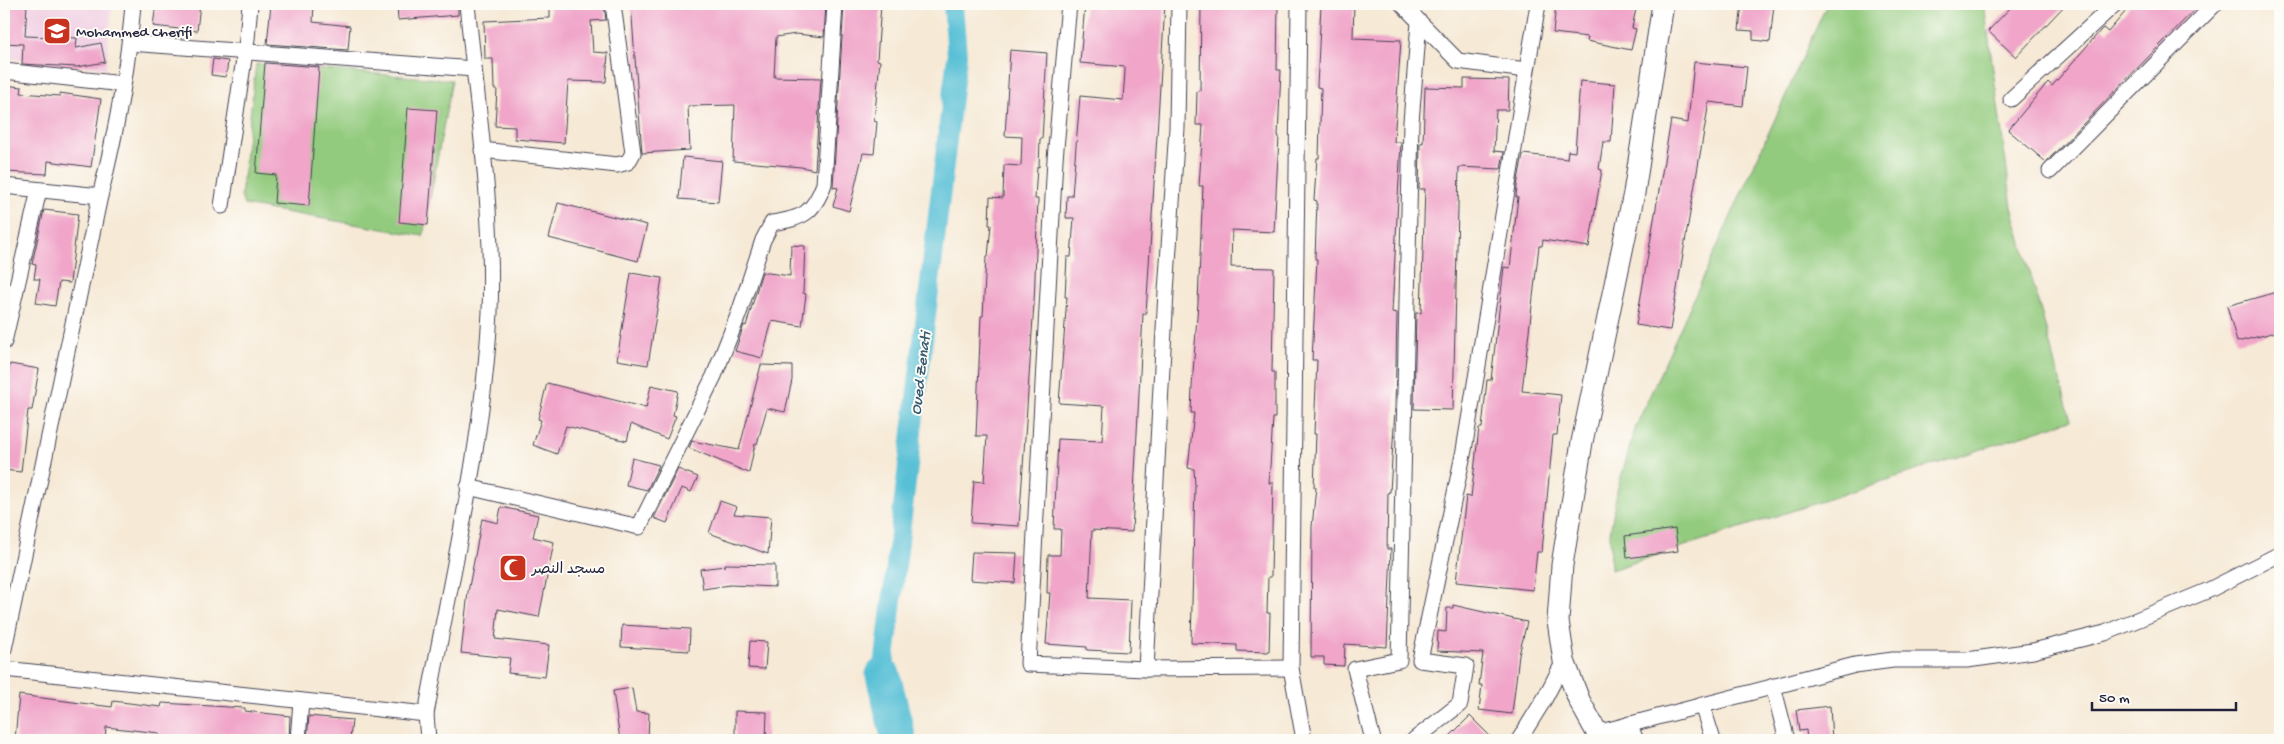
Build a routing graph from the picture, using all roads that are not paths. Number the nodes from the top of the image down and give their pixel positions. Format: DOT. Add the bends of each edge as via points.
graph roads {
  1 [pos="133,4"];
  2 [pos="250,4"];
  3 [pos="468,4"];
  4 [pos="612,4"];
  5 [pos="835,4"];
  6 [pos="1069,4"];
  7 [pos="1179,4"];
  8 [pos="1300,4"];
  9 [pos="1402,4"];
  10 [pos="1538,4"];
  11 [pos="1663,4"];
  12 [pos="2115,4"];
  13 [pos="2215,4"];
  14 [pos="1419,22"];
  15 [pos="130,43"];
  16 [pos="245,50"];
  17 [pos="474,69"];
  18 [pos="1526,70"];
  19 [pos="4,72"];
  20 [pos="123,84"];
  21 [pos="2011,99"];
  22 [pos="482,150"];
  23 [pos="2050,171"];
  24 [pos="4,186"];
  25 [pos="39,190"];
  26 [pos="100,196"];
  27 [pos="222,206"];
  28 [pos="4,342"];
  29 [pos="468,487"];
  30 [pos="2280,554"];
  31 [pos="4,649"];
  32 [pos="1564,660"];
  33 [pos="1292,668"];
  34 [pos="4,669"];
  35 [pos="1146,669"];
  36 [pos="1773,686"];
  37 [pos="301,700"];
  38 [pos="1702,705"];
  39 [pos="426,714"];
  40 [pos="1630,724"];
  41 [pos="1599,736"];
  42 [pos="298,740"];
  43 [pos="428,740"];
  44 [pos="1304,740"];
  45 [pos="1373,740"];
  46 [pos="1414,740"];
  47 [pos="1519,740"];
  48 [pos="1636,740"];
  49 [pos="1713,740"];
  50 [pos="1787,740"];
  1 -- 15 [label="street"];
  2 -- 16 [label="street"];
  3 -- 17 [label="street"];
  4 -- 22 [label="street" via="633,152 628,162 617,165"];
  5 -- 29 [label="street" via="824,184 818,201 808,213 794,220 772,223 714,376 639,528"];
  6 -- 35 [label="street" via="1055,159 1028,664"];
  7 -- 35 [label="street" via="1177,128"];
  8 -- 33 [label="street"];
  9 -- 14 [label="street"];
  10 -- 18 [label="street"];
  11 -- 32 [label="main road" via="1634,193 1582,442 1562,565 1558,621"];
  12 -- 21 [label="street"];
  13 -- 23 [label="street"];
  14 -- 18 [label="street" via="1458,62"];
  14 -- 45 [label="street" via="1412,122 1399,660 1355,669"];
  15 -- 16 [label="street"];
  15 -- 20 [label="street"];
  16 -- 17 [label="street"];
  16 -- 27 [label="street"];
  17 -- 22 [label="street"];
  18 -- 46 [label="street" via="1464,450 1420,660 1466,666 1460,704"];
  19 -- 20 [label="street"];
  20 -- 26 [label="street"];
  22 -- 29 [label="street" via="490,311 486,370"];
  24 -- 25 [label="street"];
  25 -- 26 [label="street"];
  25 -- 28 [label="street"];
  26 -- 31 [label="street"];
  29 -- 39 [label="street"];
  30 -- 36 [label="street" via="2209,590 2104,633 2033,650 1967,660 1892,660 1855,665"];
  32 -- 41 [label="main road" via="1579,700"];
  32 -- 47 [label="street"];
  33 -- 35 [label="street"];
  33 -- 44 [label="street"];
  34 -- 37 [label="street"];
  36 -- 38 [label="street"];
  36 -- 50 [label="street"];
  37 -- 39 [label="street"];
  37 -- 42 [label="street"];
  38 -- 40 [label="street"];
  38 -- 49 [label="street"];
  39 -- 43 [label="street"];
  40 -- 41 [label="street"];
  40 -- 48 [label="street"];
}
